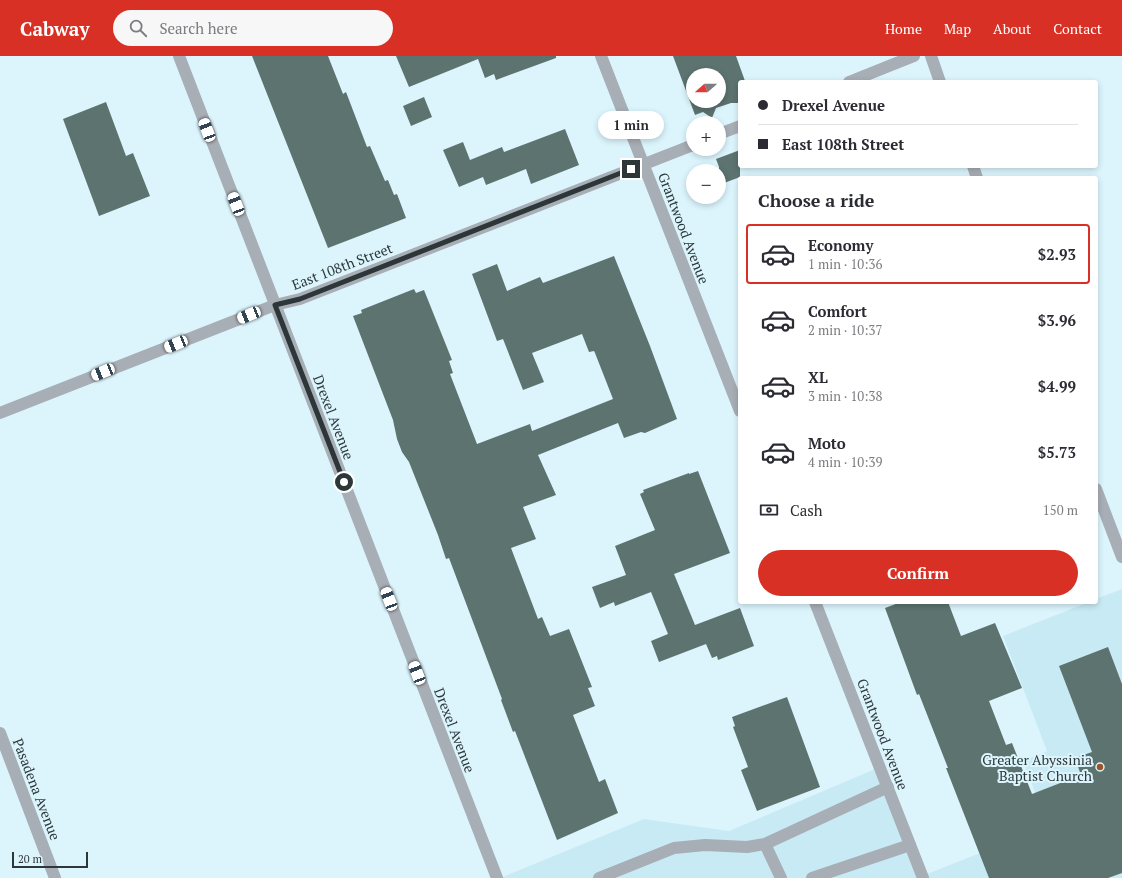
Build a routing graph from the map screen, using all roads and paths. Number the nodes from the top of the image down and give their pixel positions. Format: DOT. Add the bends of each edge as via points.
graph roads {
  1 [pos="179,56"];
  2 [pos="601,56"];
  3 [pos="914,56"];
  4 [pos="930,56"];
  5 [pos="854,80"];
  6 [pos="939,80"];
  7 [pos="738,127"];
  8 [pos="726,131"];
  9 [pos="686,148"];
  10 [pos="643,164"];
  11 [pos="275,305"];
  12 [pos="738,406"];
  13 [pos="0,413"];
  14 [pos="1098,494"];
  15 [pos="1122,557"];
  16 [pos="816,604"];
  17 [pos="0,733"];
  18 [pos="888,787"];
  19 [pos="765,844"];
  20 [pos="910,845"];
  21 [pos="55,878"];
  22 [pos="496,878"];
  23 [pos="599,878"];
  24 [pos="780,878"];
  25 [pos="812,878"];
  26 [pos="923,878"];
  1 -- 11 [label="street, Drexel Avenue"];
  2 -- 10 [label="street, Grantwood Avenue"];
  3 -- 5 [label="street"];
  4 -- 6 [label="street"];
  7 -- 8 [label="street"];
  9 -- 10 [label="street, East 108th Street"];
  10 -- 11 [label="street, East 108th Street" via="300,299"];
  10 -- 12 [label="street, Grantwood Avenue"];
  11 -- 13 [label="street, East 108th Street"];
  11 -- 22 [label="street, Drexel Avenue"];
  14 -- 15 [label="street"];
  16 -- 18 [label="street, Grantwood Avenue"];
  17 -- 21 [label="street, Pasadena Avenue"];
  18 -- 19 [label="street"];
  18 -- 20 [label="street, Grantwood Avenue"];
  19 -- 23 [label="street" via="746,847 705,845 674,848"];
  19 -- 24 [label="street"];
  20 -- 25 [label="street"];
  20 -- 26 [label="street, Grantwood Avenue"];
}
